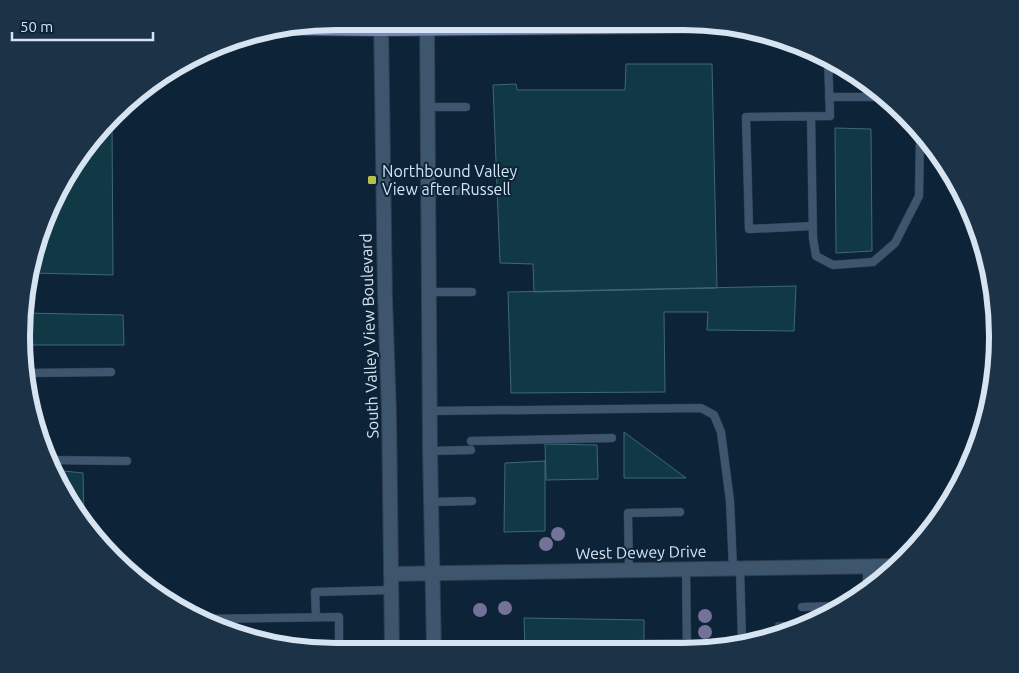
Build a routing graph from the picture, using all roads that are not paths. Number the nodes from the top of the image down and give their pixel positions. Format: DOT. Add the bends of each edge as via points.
graph roads {
  1 [pos="381,30"];
  2 [pos="427,30"];
  3 [pos="828,67"];
  4 [pos="829,97"];
  5 [pos="874,97"];
  6 [pos="428,107"];
  7 [pos="466,107"];
  8 [pos="810,116"];
  9 [pos="920,143"];
  10 [pos="429,190"];
  11 [pos="470,191"];
  12 [pos="813,226"];
  13 [pos="429,292"];
  14 [pos="472,292"];
  15 [pos="111,372"];
  16 [pos="33,373"];
  17 [pos="430,411"];
  18 [pos="612,438"];
  19 [pos="471,441"];
  20 [pos="471,450"];
  21 [pos="430,451"];
  22 [pos="56,460"];
  23 [pos="127,461"];
  24 [pos="472,501"];
  25 [pos="432,502"];
  26 [pos="680,512"];
  27 [pos="867,566"];
  28 [pos="886,566"];
  29 [pos="686,568"];
  30 [pos="737,568"];
  31 [pos="629,569"];
  32 [pos="432,573"];
  33 [pos="391,574"];
  34 [pos="867,581"];
  35 [pos="391,590"];
  36 [pos="827,606"];
  37 [pos="802,607"];
  38 [pos="316,617"];
  39 [pos="216,619"];
  40 [pos="742,637"];
  41 [pos="339,643"];
  42 [pos="392,643"];
  43 [pos="434,643"];
  44 [pos="687,643"];
  1 -- 33 [label="main road, South Valley View Boulevard"];
  2 -- 6 [label="main road"];
  3 -- 4 [label="lane"];
  4 -- 5 [label="lane"];
  4 -- 8 [label="lane" via="830,116"];
  6 -- 7 [label="lane"];
  6 -- 10 [label="main road"];
  8 -- 12 [label="lane"];
  8 -- 12 [label="lane" via="746,117 749,229"];
  9 -- 12 [label="lane" via="919,196 895,243 874,262 833,265 816,256"];
  10 -- 11 [label="lane"];
  10 -- 13 [label="main road"];
  13 -- 14 [label="lane"];
  13 -- 17 [label="main road"];
  15 -- 16 [label="lane"];
  17 -- 21 [label="main road"];
  17 -- 30 [label="lane" via="701,408 708,411 714,415 721,432"];
  18 -- 19 [label="lane"];
  20 -- 21 [label="lane"];
  21 -- 25 [label="main road"];
  22 -- 23 [label="lane"];
  24 -- 25 [label="lane"];
  25 -- 32 [label="main road"];
  26 -- 31 [label="lane" via="628,512"];
  27 -- 28 [label="main road, West Dewey Drive"];
  27 -- 30 [label="main road, West Dewey Drive"];
  27 -- 34 [label="lane"];
  29 -- 30 [label="main road, West Dewey Drive"];
  29 -- 31 [label="main road, West Dewey Drive"];
  29 -- 44 [label="lane"];
  30 -- 40 [label="lane"];
  31 -- 32 [label="main road, West Dewey Drive"];
  32 -- 33 [label="main road, West Dewey Drive"];
  32 -- 43 [label="main road"];
  33 -- 35 [label="main road, South Valley View Boulevard"];
  35 -- 38 [label="lane" via="314,592"];
  35 -- 42 [label="main road, South Valley View Boulevard"];
  36 -- 37 [label="lane"];
  38 -- 39 [label="lane"];
  38 -- 41 [label="lane" via="339,617"];
}
